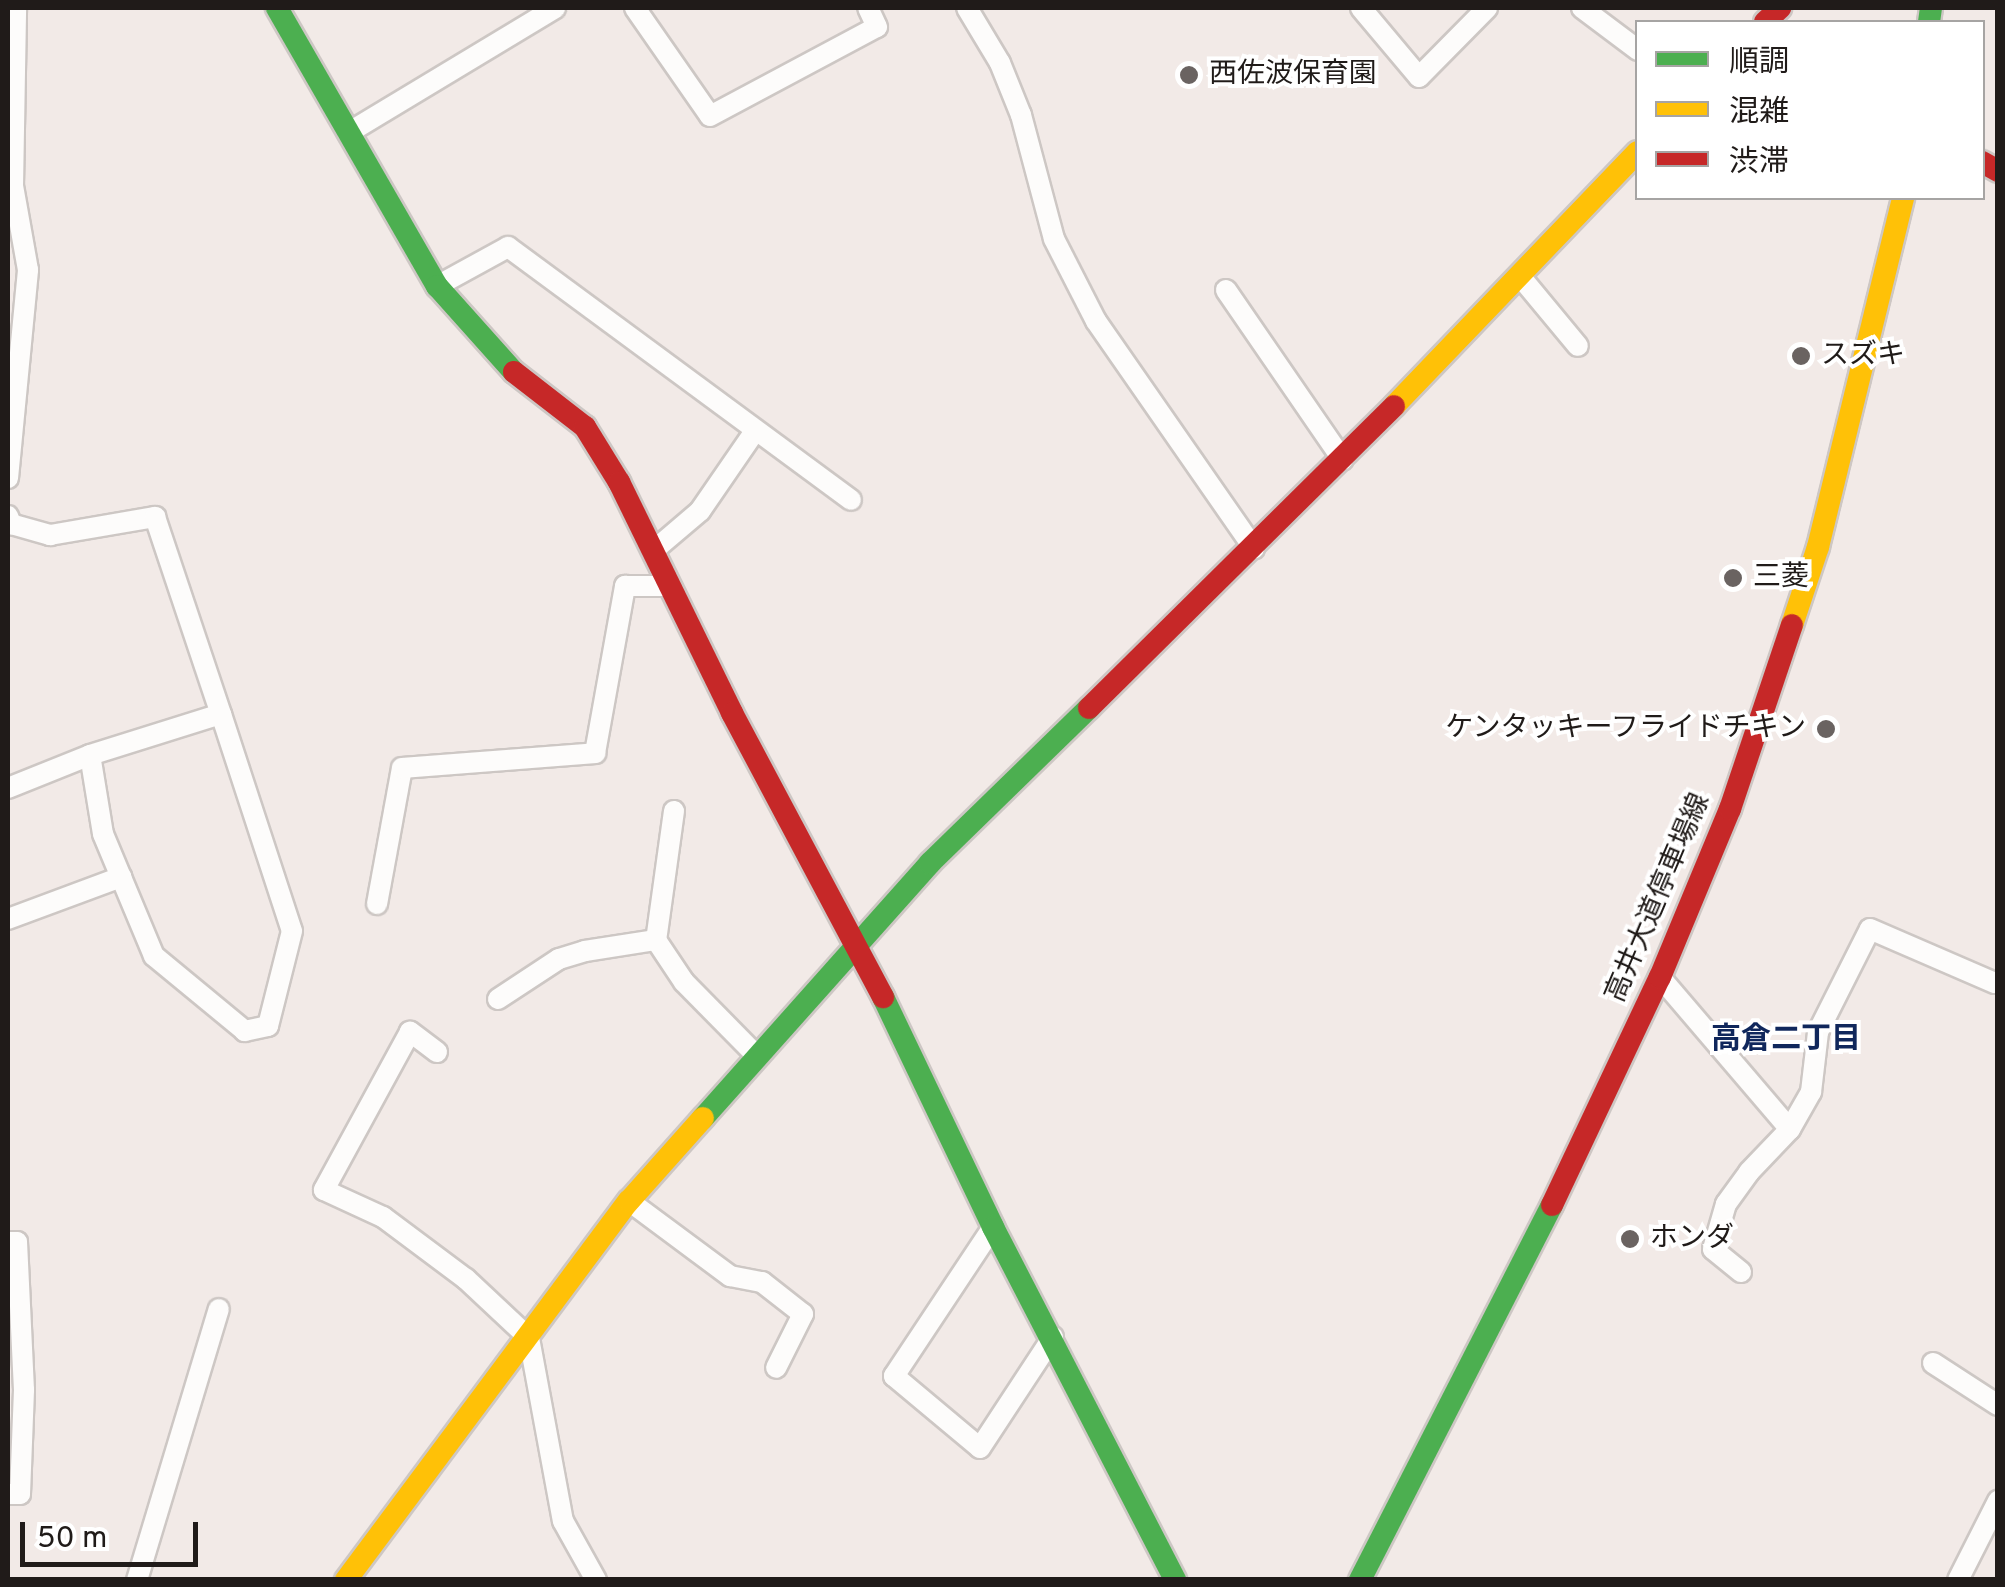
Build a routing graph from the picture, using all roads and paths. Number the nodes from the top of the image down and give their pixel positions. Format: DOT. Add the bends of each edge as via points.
graph roads {
  1 [pos="16,8"];
  2 [pos="277,8"];
  3 [pos="555,8"];
  4 [pos="635,8"];
  5 [pos="868,8"];
  6 [pos="968,8"];
  7 [pos="1360,8"];
  8 [pos="1487,8"];
  9 [pos="1582,8"];
  10 [pos="1635,48"];
  11 [pos="348,133"];
  12 [pos="1635,155"];
  13 [pos="1903,200"];
  14 [pos="1519,275"];
  15 [pos="437,286"];
  16 [pos="1226,290"];
  17 [pos="1578,346"];
  18 [pos="755,431"];
  19 [pos="1343,460"];
  20 [pos="8,478"];
  21 [pos="851,500"];
  22 [pos="8,516"];
  23 [pos="1254,548"];
  24 [pos="653,551"];
  25 [pos="670,586"];
  26 [pos="221,714"];
  27 [pos="90,755"];
  28 [pos="8,788"];
  29 [pos="674,811"];
  30 [pos="121,876"];
  31 [pos="377,904"];
  32 [pos="8,918"];
  33 [pos="656,940"];
  34 [pos="860,946"];
  35 [pos="1660,977"];
  36 [pos="1996,983"];
  37 [pos="498,999"];
  38 [pos="437,1052"];
  39 [pos="757,1056"];
  40 [pos="1790,1130"];
  41 [pos="629,1201"];
  42 [pos="994,1227"];
  43 [pos="8,1242"];
  44 [pos="1741,1272"];
  45 [pos="219,1309"];
  46 [pos="528,1338"];
  47 [pos="1054,1338"];
  48 [pos="1933,1363"];
  49 [pos="776,1368"];
  50 [pos="1998,1405"];
  51 [pos="8,1494"];
  52 [pos="1998,1501"];
  53 [pos="137,1580"];
  54 [pos="346,1580"];
  55 [pos="596,1580"];
  56 [pos="1175,1580"];
  57 [pos="1360,1580"];
  58 [pos="1958,1580"];
  1 -- 20 [label="street" via="13,186 28,270"];
  2 -- 11 [label="street"];
  3 -- 11 [label="street"];
  4 -- 5 [label="street" via="710,116 877,26"];
  6 -- 23 [label="street" via="1022,116 1054,239 1096,321"];
  7 -- 8 [label="street" via="1419,77"];
  9 -- 10 [label="street"];
  11 -- 15 [label="street"];
  12 -- 14 [label="street"];
  13 -- 35 [label="street, 高井大道停車場線" via="1818,547 1730,809"];
  14 -- 17 [label="street"];
  14 -- 19 [label="street"];
  15 -- 18 [label="street" via="508,246"];
  15 -- 24 [label="street" via="506,366 585,427"];
  16 -- 19 [label="street"];
  18 -- 21 [label="street"];
  18 -- 24 [label="street" via="700,512"];
  19 -- 23 [label="street"];
  22 -- 26 [label="street" via="10,524 50,535 155,517"];
  23 -- 34 [label="street" via="930,863"];
  24 -- 25 [label="street"];
  25 -- 31 [label="street" via="624,586 595,753 402,768"];
  25 -- 34 [label="street"];
  26 -- 27 [label="street"];
  26 -- 30 [label="street" via="292,931 268,1026 245,1031 154,956"];
  27 -- 28 [label="street"];
  27 -- 30 [label="street" via="103,834"];
  29 -- 33 [label="street"];
  30 -- 32 [label="street"];
  33 -- 37 [label="street" via="559,959"];
  33 -- 39 [label="street" via="684,982"];
  34 -- 39 [label="street"];
  34 -- 42 [label="street"];
  35 -- 40 [label="street"];
  35 -- 57 [label="street, 高井大道停車場線"];
  36 -- 40 [label="street" via="1870,929 1818,1032 1811,1092"];
  38 -- 46 [label="street" via="410,1032 324,1190 383,1217 466,1278"];
  39 -- 41 [label="street"];
  40 -- 44 [label="street" via="1726,1204 1712,1249"];
  41 -- 46 [label="street"];
  41 -- 49 [label="street" via="730,1276 762,1282 803,1314"];
  42 -- 47 [label="street"];
  42 -- 47 [label="street" via="894,1376 980,1448"];
  43 -- 51 [label="street" via="17,1242 24,1390 20,1494"];
  45 -- 53 [label="street"];
  46 -- 54 [label="street"];
  46 -- 55 [label="street" via="562,1521"];
  47 -- 56 [label="street"];
  48 -- 50 [label="street"];
  52 -- 58 [label="street"];
}
